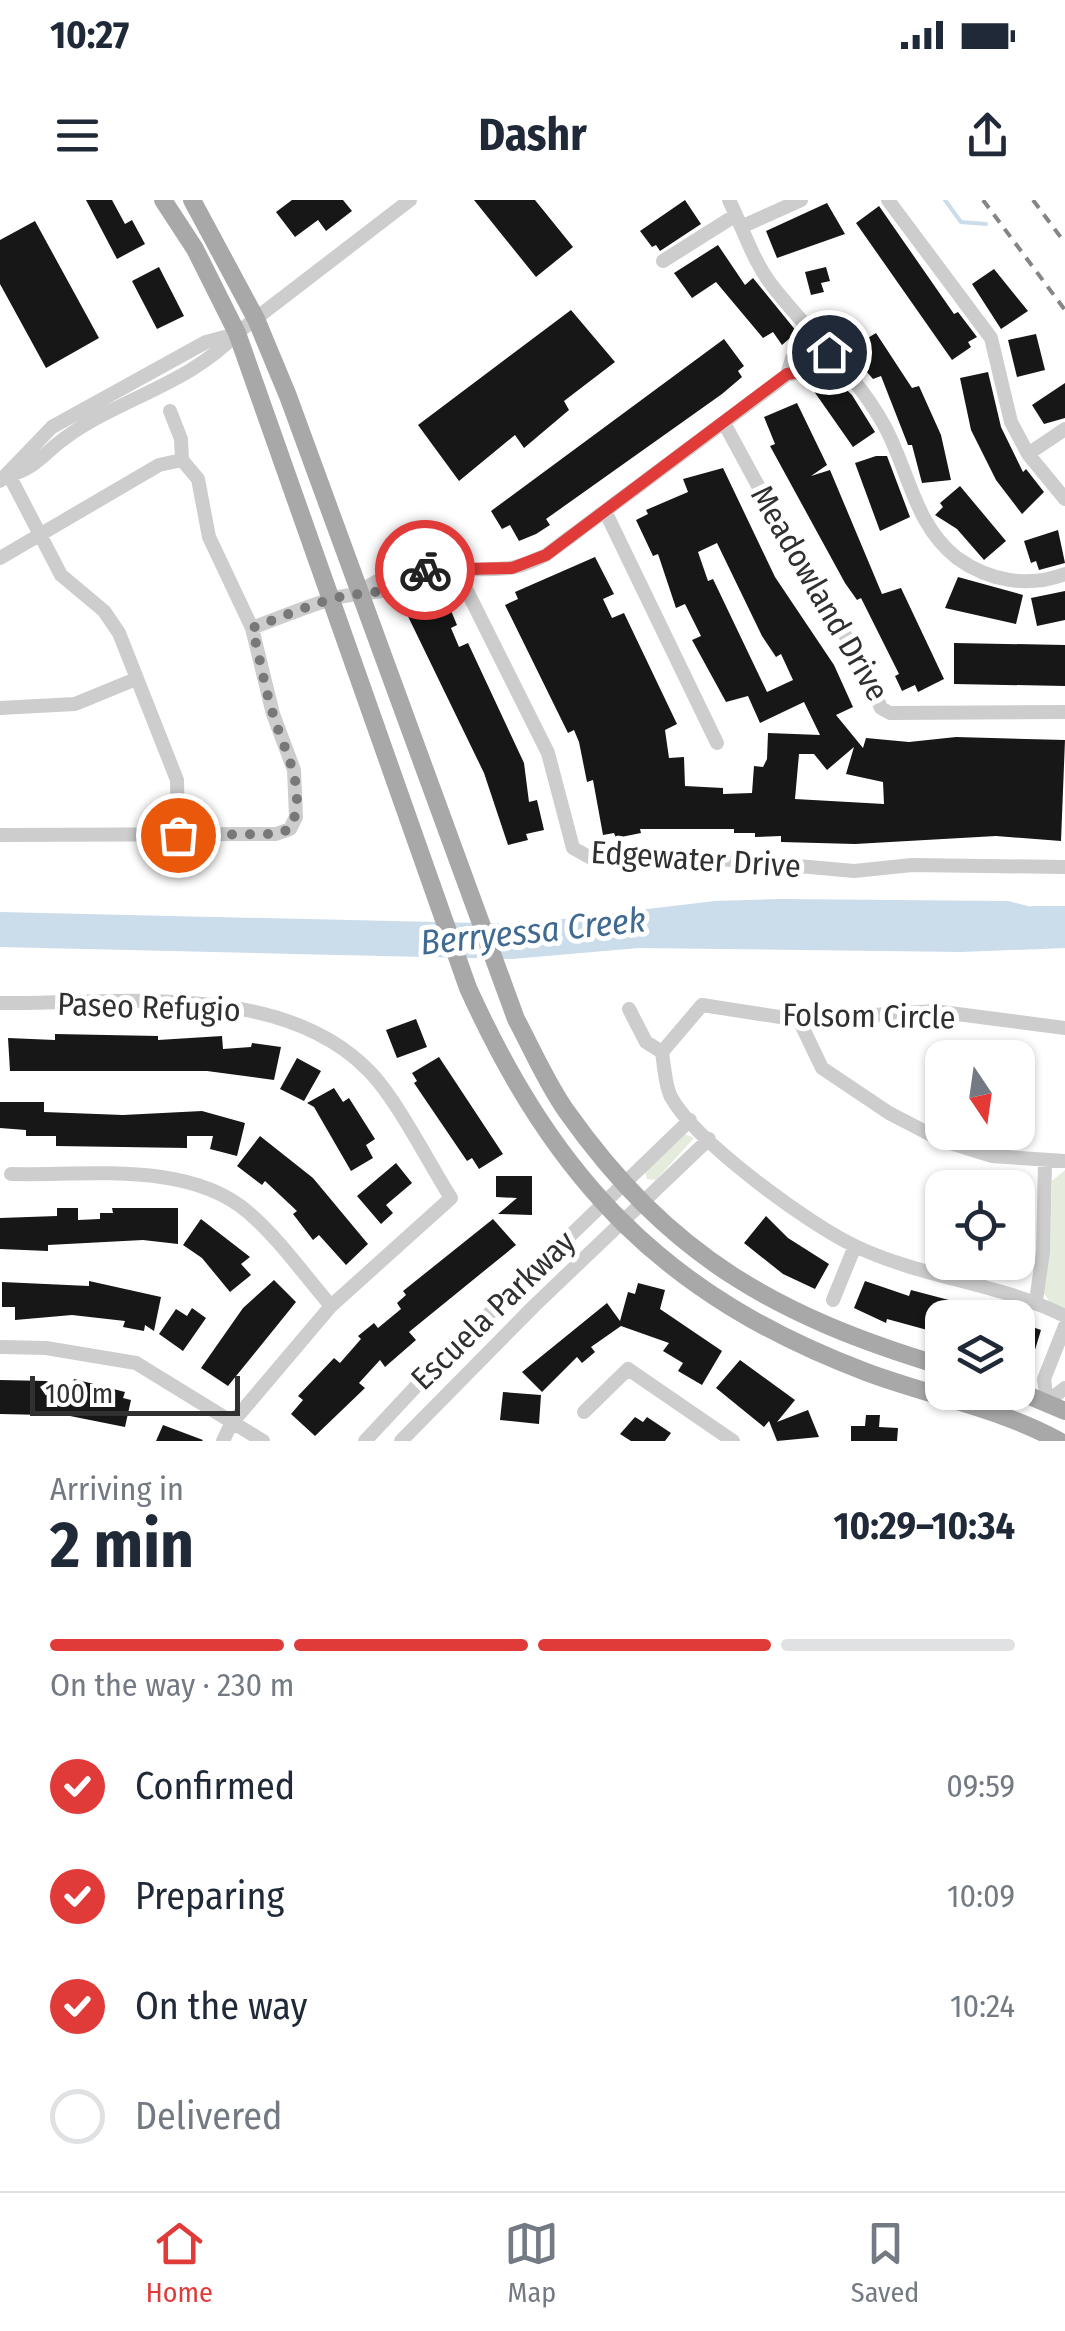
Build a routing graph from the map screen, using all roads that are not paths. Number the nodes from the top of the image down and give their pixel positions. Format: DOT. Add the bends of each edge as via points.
graph roads {
  1 [pos="164,200"];
  2 [pos="192,200"];
  3 [pos="410,200"];
  4 [pos="729,200"];
  5 [pos="800,200"];
  6 [pos="888,200"];
  7 [pos="739,221"];
  8 [pos="663,261"];
  9 [pos="256,319"];
  10 [pos="237,334"];
  11 [pos="816,337"];
  12 [pos="829,352"];
  13 [pos="787,374"];
  14 [pos="170,411"];
  15 [pos="724,423"];
  16 [pos="1065,429"];
  17 [pos="1028,454"];
  18 [pos="182,460"];
  19 [pos="4,478"];
  20 [pos="1065,498"];
  21 [pos="605,511"];
  22 [pos="38,536"];
  23 [pos="0,558"];
  24 [pos="455,567"];
  25 [pos="1065,574"];
  26 [pos="359,593"];
  27 [pos="332,599"];
  28 [pos="252,628"];
  29 [pos="136,679"];
  30 [pos="0,708"];
  31 [pos="1065,712"];
  32 [pos="717,743"];
  33 [pos="0,835"];
  34 [pos="178,835"];
  35 [pos="1065,867"];
  36 [pos="0,1003"];
  37 [pos="629,1009"];
  38 [pos="798,1020"];
  39 [pos="1065,1028"];
  40 [pos="662,1052"];
  41 [pos="690,1120"];
  42 [pos="710,1139"];
  43 [pos="1065,1161"];
  44 [pos="1046,1163"];
  45 [pos="11,1174"];
  46 [pos="623,1182"];
  47 [pos="643,1203"];
  48 [pos="601,1204"];
  49 [pos="620,1223"];
  50 [pos="855,1246"];
  51 [pos="833,1300"];
  52 [pos="1036,1302"];
  53 [pos="331,1306"];
  54 [pos="1065,1316"];
  55 [pos="1065,1326"];
  56 [pos="0,1347"];
  57 [pos="925,1361"];
  58 [pos="1065,1388"];
  59 [pos="1035,1397"];
  60 [pos="1047,1402"];
  61 [pos="1065,1411"];
  62 [pos="584,1412"];
  63 [pos="231,1424"];
  64 [pos="1034,1427"];
  65 [pos="223,1441"];
  66 [pos="263,1441"];
  67 [pos="365,1441"];
  68 [pos="402,1441"];
  69 [pos="733,1441"];
  70 [pos="1059,1441"];
  1 -- 10 [label="main road"];
  2 -- 9 [label="main road"];
  3 -- 9 [label="street"];
  4 -- 7 [label="street"];
  5 -- 7 [label="street"];
  6 -- 17 [label="street" via="991,338 1011,422"];
  7 -- 8 [label="street"];
  7 -- 11 [label="street" via="772,286"];
  9 -- 10 [label="street"];
  9 -- 26 [label="main road"];
  10 -- 19 [label="street" via="206,342 52,427"];
  10 -- 27 [label="main road"];
  11 -- 12 [label="street"];
  11 -- 13 [label="street" via="792,358"];
  12 -- 13 [label="street" via="805,371"];
  12 -- 25 [label="street" via="884,424 916,504 942,544 986,574 1012,581 1043,582"];
  13 -- 15 [label="street"];
  14 -- 18 [label="street"];
  15 -- 21 [label="street"];
  15 -- 31 [label="street, Meadowland Drive" via="881,708 890,714"];
  16 -- 17 [label="street"];
  17 -- 20 [label="street"];
  18 -- 22 [label="street" via="159,465"];
  18 -- 28 [label="street" via="198,479 209,537"];
  19 -- 22 [label="street"];
  21 -- 24 [label="street" via="529,562"];
  21 -- 32 [label="street"];
  22 -- 23 [label="street"];
  22 -- 29 [label="street" via="61,575 112,622"];
  24 -- 26 [label="street" via="408,569 376,579"];
  24 -- 35 [label="street, Edgewater Drive" via="548,753 573,848 590,858 653,853 854,871"];
  26 -- 27 [label="street"];
  26 -- 46 [label="main road" via="516,1019 565,1110"];
  27 -- 28 [label="street"];
  27 -- 48 [label="main road" via="468,988 514,1082"];
  28 -- 34 [label="street" via="272,714 294,770 296,817 290,829 276,834"];
  29 -- 30 [label="street" via="75,704"];
  29 -- 34 [label="street" via="177,780"];
  33 -- 34 [label="street"];
  36 -- 53 [label="street, Paseo Refugio" via="236,1005 314,1028 369,1070 451,1198"];
  37 -- 40 [label="street" via="646,1042"];
  38 -- 39 [label="street, Folsom Circle" via="934,1012"];
  38 -- 40 [label="street, Folsom Circle" via="702,1005"];
  38 -- 44 [label="street" via="822,1068 889,1113 958,1146"];
  40 -- 41 [label="street" via="670,1095"];
  41 -- 42 [label="street"];
  41 -- 46 [label="street, Escuela Parkway"];
  42 -- 47 [label="street, Escuela Parkway"];
  42 -- 50 [label="street" via="774,1194"];
  43 -- 44 [label="street"];
  44 -- 52 [label="street"];
  45 -- 53 [label="street" via="174,1179 215,1190 250,1214"];
  46 -- 47 [label="main road"];
  46 -- 48 [label="street, Escuela Parkway"];
  47 -- 49 [label="street, Escuela Parkway"];
  47 -- 57 [label="main road" via="711,1264 760,1294 864,1342"];
  48 -- 49 [label="main road"];
  48 -- 67 [label="street, Escuela Parkway"];
  49 -- 64 [label="main road" via="744,1318 868,1373"];
  49 -- 68 [label="street, Escuela Parkway"];
  50 -- 51 [label="street"];
  50 -- 52 [label="street"];
  52 -- 54 [label="street"];
  53 -- 63 [label="street"];
  55 -- 60 [label="street" via="1044,1379"];
  56 -- 63 [label="street" via="136,1363"];
  58 -- 60 [label="street"];
  59 -- 60 [label="main road"];
  60 -- 61 [label="main road"];
  60 -- 64 [label="main road"];
  62 -- 69 [label="street" via="628,1369"];
  63 -- 65 [label="street"];
  63 -- 66 [label="street"];
  64 -- 70 [label="main road"];
}
